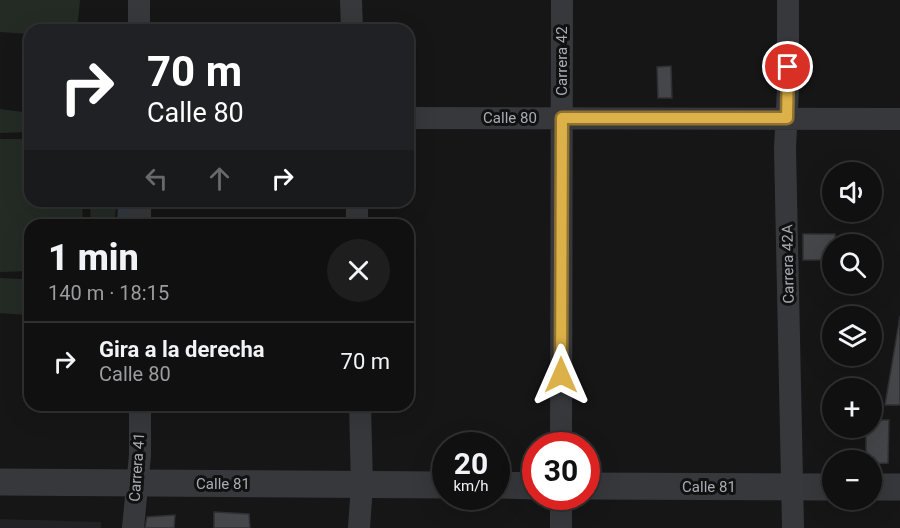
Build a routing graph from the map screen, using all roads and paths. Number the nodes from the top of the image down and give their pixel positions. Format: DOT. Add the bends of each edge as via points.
graph roads {
  1 [pos="139,0"];
  2 [pos="351,0"];
  3 [pos="562,0"];
  4 [pos="788,0"];
  5 [pos="140,24"];
  6 [pos="352,24"];
  7 [pos="414,118"];
  8 [pos="562,118"];
  9 [pos="787,118"];
  10 [pos="900,119"];
  11 [pos="140,411"];
  12 [pos="360,411"];
  13 [pos="561,432"];
  14 [pos="0,482"];
  15 [pos="137,483"];
  16 [pos="362,485"];
  17 [pos="432,485"];
  18 [pos="600,486"];
  19 [pos="793,487"];
  20 [pos="822,487"];
  21 [pos="882,487"];
  22 [pos="900,488"];
  23 [pos="561,510"];
  24 [pos="133,528"];
  25 [pos="359,528"];
  26 [pos="561,528"];
  27 [pos="793,528"];
  1 -- 5 [label="street"];
  2 -- 6 [label="street"];
  3 -- 8 [label="street, Carrera 42"];
  4 -- 9 [label="street, Carrera 42A"];
  7 -- 8 [label="street, Calle 80"];
  8 -- 9 [label="street, Calle 80"];
  8 -- 13 [label="street, Carrera 42"];
  9 -- 10 [label="street, Calle 80"];
  9 -- 19 [label="street, Carrera 42A"];
  11 -- 15 [label="street, Carrera 41"];
  12 -- 16 [label="street"];
  14 -- 15 [label="street, Calle 81"];
  15 -- 16 [label="street, Calle 81"];
  15 -- 24 [label="street, Carrera 41"];
  16 -- 17 [label="street, Calle 81"];
  16 -- 25 [label="street"];
  18 -- 19 [label="street, Calle 81"];
  19 -- 20 [label="street, Calle 81"];
  19 -- 27 [label="street, Carrera 42A"];
  21 -- 22 [label="street"];
  23 -- 26 [label="street"];
}
